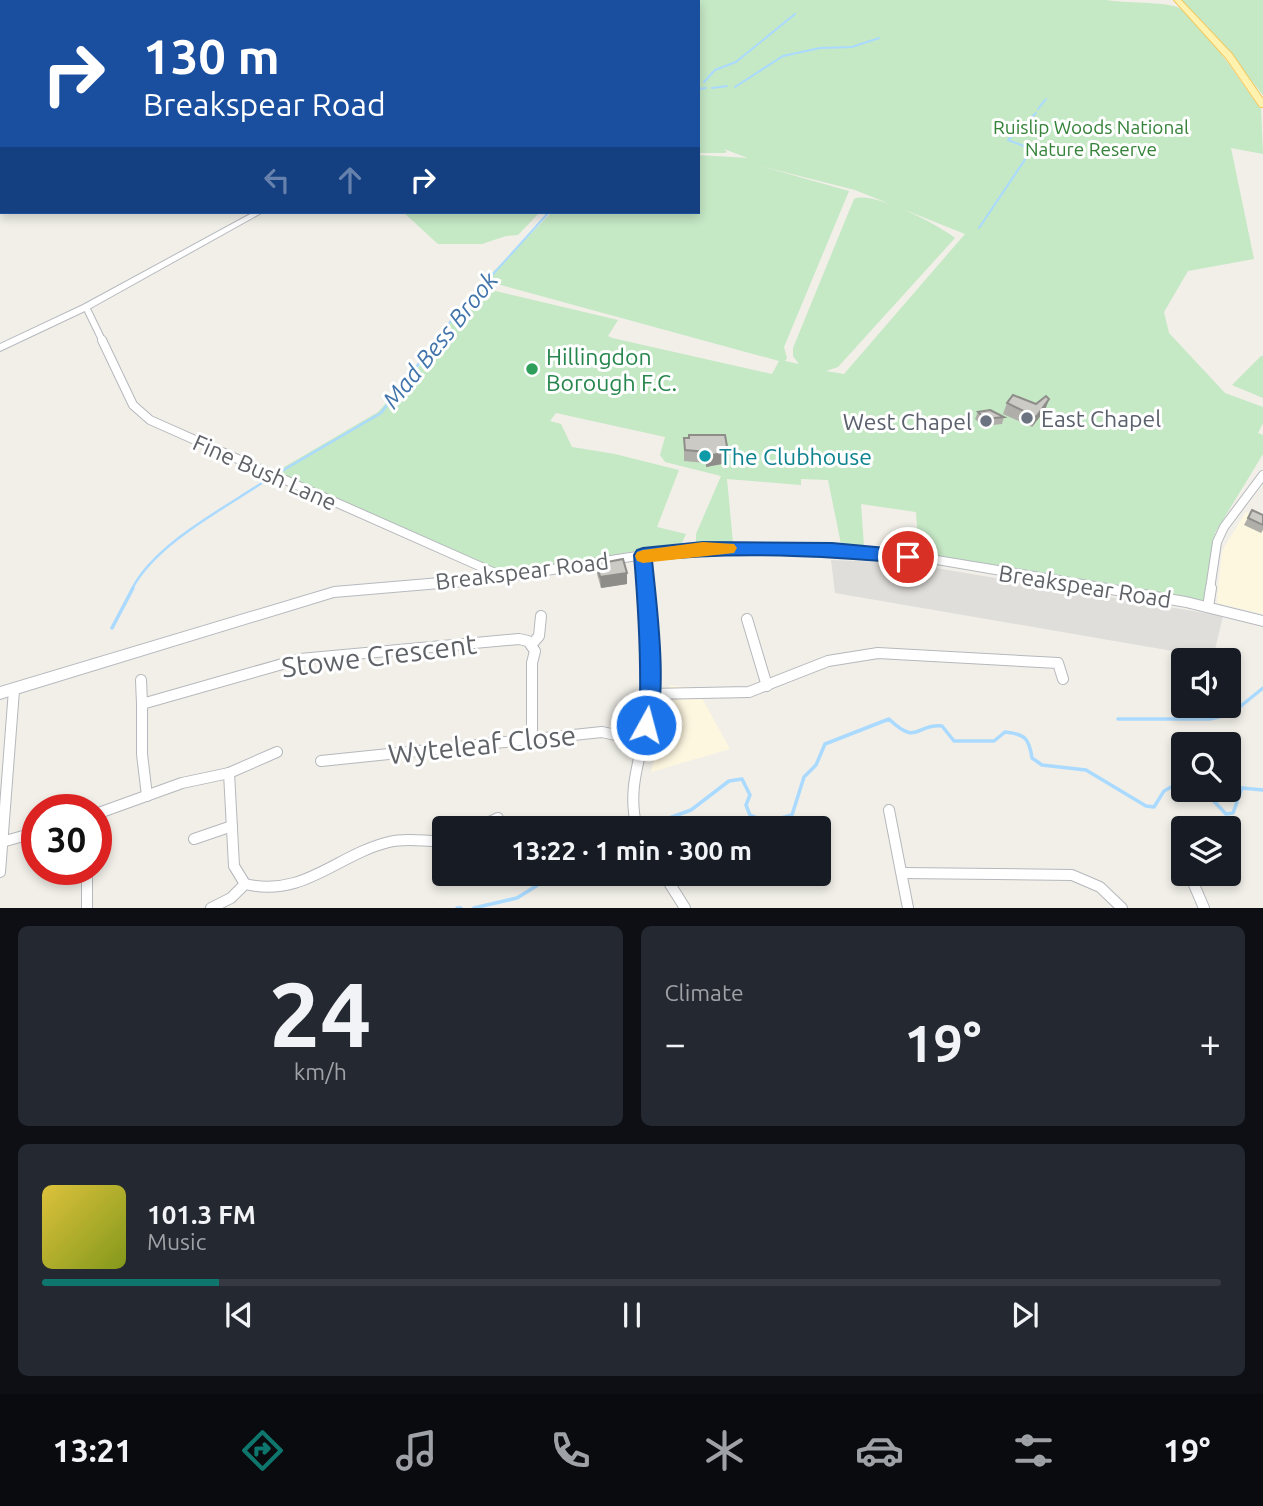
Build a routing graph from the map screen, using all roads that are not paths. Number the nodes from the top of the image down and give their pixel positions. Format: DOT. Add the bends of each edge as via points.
graph roads {
  1 [pos="1177,0"];
  2 [pos="1263,104"];
  3 [pos="254,214"];
  4 [pos="86,307"];
  5 [pos="0,348"];
  6 [pos="1263,475"];
  7 [pos="1252,489"];
  8 [pos="1263,494"];
  9 [pos="643,555"];
  10 [pos="499,578"];
  11 [pos="1208,607"];
  12 [pos="541,616"];
  13 [pos="747,619"];
  14 [pos="1263,621"];
  15 [pos="532,643"];
  16 [pos="1063,679"];
  17 [pos="141,680"];
  18 [pos="767,686"];
  19 [pos="14,690"];
  20 [pos="0,693"];
  21 [pos="650,694"];
  22 [pos="142,704"];
  23 [pos="532,739"];
  24 [pos="643,741"];
  25 [pos="277,752"];
  26 [pos="321,761"];
  27 [pos="229,773"];
  28 [pos="147,796"];
  29 [pos="112,808"];
  30 [pos="889,810"];
  31 [pos="636,816"];
  32 [pos="232,826"];
  33 [pos="21,837"];
  34 [pos="194,839"];
  35 [pos="432,841"];
  36 [pos="2,842"];
  37 [pos="0,873"];
  38 [pos="902,873"];
  39 [pos="245,884"];
  40 [pos="87,885"];
  41 [pos="671,886"];
  42 [pos="1195,886"];
  43 [pos="87,908"];
  44 [pos="211,908"];
  45 [pos="685,908"];
  46 [pos="908,908"];
  47 [pos="1122,908"];
  48 [pos="1204,908"];
  1 -- 2 [label="main road" via="1229,56"];
  3 -- 4 [label="street"];
  4 -- 5 [label="street"];
  4 -- 10 [label="street, Fine Bush Lane" via="140,413"];
  6 -- 7 [label="street"];
  7 -- 8 [label="street"];
  7 -- 11 [label="street" via="1217,542"];
  9 -- 10 [label="street, Breakspear Road"];
  9 -- 11 [label="street, Breakspear Road" via="703,548 925,558"];
  9 -- 21 [label="street"];
  10 -- 19 [label="street, Breakspear Road" via="334,592"];
  11 -- 14 [label="street, Breakspear Road"];
  12 -- 15 [label="street" via="539,636"];
  13 -- 18 [label="street"];
  15 -- 22 [label="street, Stowe Crescent" via="519,639 300,659"];
  15 -- 23 [label="street"];
  16 -- 18 [label="street" via="1058,663 878,653 828,661"];
  17 -- 22 [label="street"];
  18 -- 21 [label="street" via="728,694"];
  19 -- 20 [label="street, Breakspear Road"];
  19 -- 36 [label="street"];
  21 -- 24 [label="street"];
  22 -- 28 [label="street"];
  23 -- 24 [label="street, Wyteleaf Close" via="602,732"];
  23 -- 26 [label="street, Wyteleaf Close"];
  24 -- 31 [label="street" via="634,784"];
  25 -- 27 [label="street"];
  27 -- 28 [label="street"];
  27 -- 32 [label="street"];
  28 -- 29 [label="street"];
  30 -- 38 [label="street"];
  32 -- 34 [label="street"];
  32 -- 39 [label="street" via="234,866"];
  33 -- 36 [label="street"];
  35 -- 39 [label="street" via="393,841 367,848 285,887 258,889"];
  36 -- 37 [label="street"];
  38 -- 46 [label="street"];
  38 -- 47 [label="street" via="1072,875 1101,887"];
  39 -- 44 [label="street" via="232,898"];
  40 -- 43 [label="street"];
  41 -- 45 [label="street"];
  42 -- 48 [label="street"];
}
